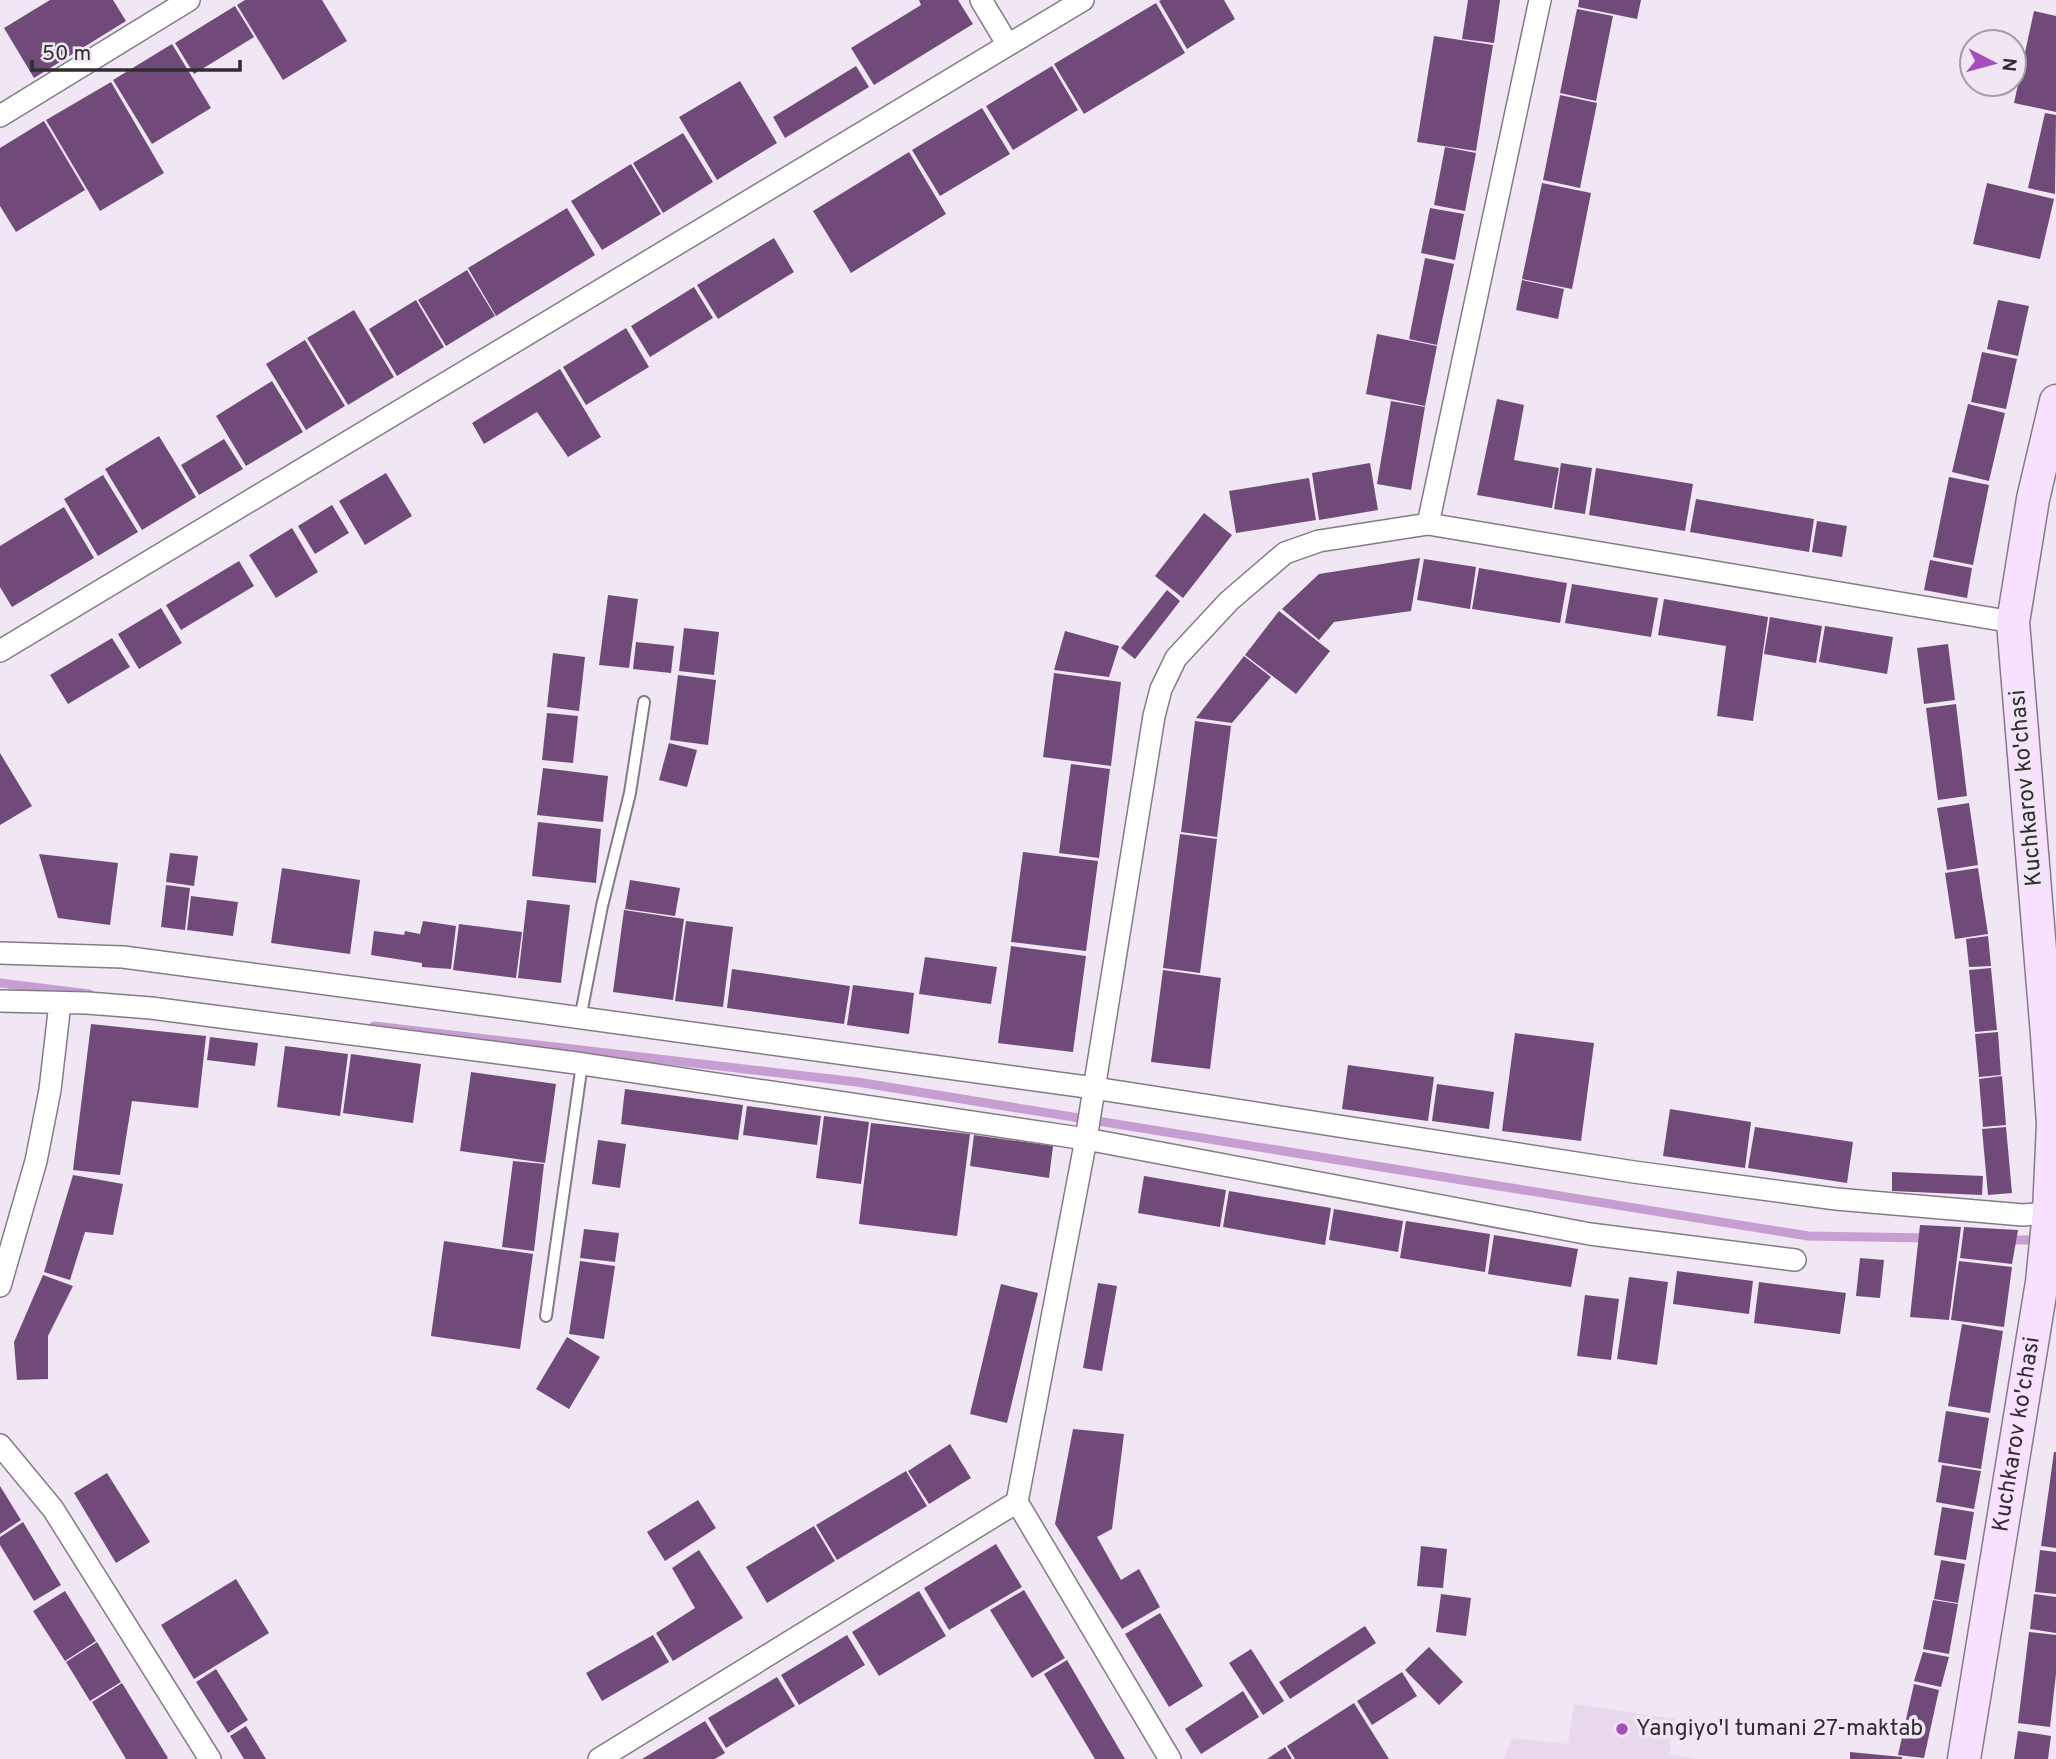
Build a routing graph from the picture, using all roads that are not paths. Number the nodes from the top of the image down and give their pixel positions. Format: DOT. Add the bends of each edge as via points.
graph roads {
  1 [pos="189,0"];
  2 [pos="981,0"];
  3 [pos="1083,0"];
  4 [pos="1540,0"];
  5 [pos="1008,45"];
  6 [pos="0,116"];
  7 [pos="2056,401"];
  8 [pos="1428,524"];
  9 [pos="2013,622"];
  10 [pos="3,642"];
  11 [pos="644,702"];
  12 [pos="0,953"];
  13 [pos="0,1001"];
  14 [pos="60,1003"];
  15 [pos="580,1019"];
  16 [pos="582,1064"];
  17 [pos="1093,1091"];
  18 [pos="1086,1137"];
  19 [pos="2053,1212"];
  20 [pos="1795,1260"];
  21 [pos="0,1286"];
  22 [pos="545,1316"];
  23 [pos="0,1445"];
  24 [pos="1017,1502"];
  25 [pos="210,1759"];
  26 [pos="599,1759"];
  27 [pos="1170,1759"];
  28 [pos="1964,1759"];
  1 -- 6 [label="street"];
  2 -- 5 [label="street"];
  3 -- 5 [label="street"];
  4 -- 8 [label="street"];
  5 -- 10 [label="street"];
  7 -- 9 [label="main road, Kuchkarov ko'chasi" via="2033,499"];
  8 -- 9 [label="street"];
  8 -- 17 [label="street" via="1319,541 1285,553 1229,601 1177,658 1154,716"];
  9 -- 19 [label="main road, Kuchkarov ko'chasi" via="2048,1035"];
  11 -- 15 [label="lane" via="630,793"];
  12 -- 15 [label="street" via="123,957"];
  13 -- 14 [label="street"];
  14 -- 16 [label="street" via="151,1008"];
  14 -- 21 [label="street" via="36,1161"];
  15 -- 17 [label="street"];
  16 -- 18 [label="street"];
  16 -- 22 [label="lane"];
  17 -- 18 [label="street"];
  17 -- 19 [label="street" via="1836,1199 2023,1215"];
  18 -- 20 [label="street" via="1590,1234"];
  18 -- 24 [label="street"];
  19 -- 28 [label="main road, Kuchkarov ko'chasi"];
  23 -- 25 [label="street" via="53,1509"];
  24 -- 26 [label="street"];
  24 -- 27 [label="street"];
}
